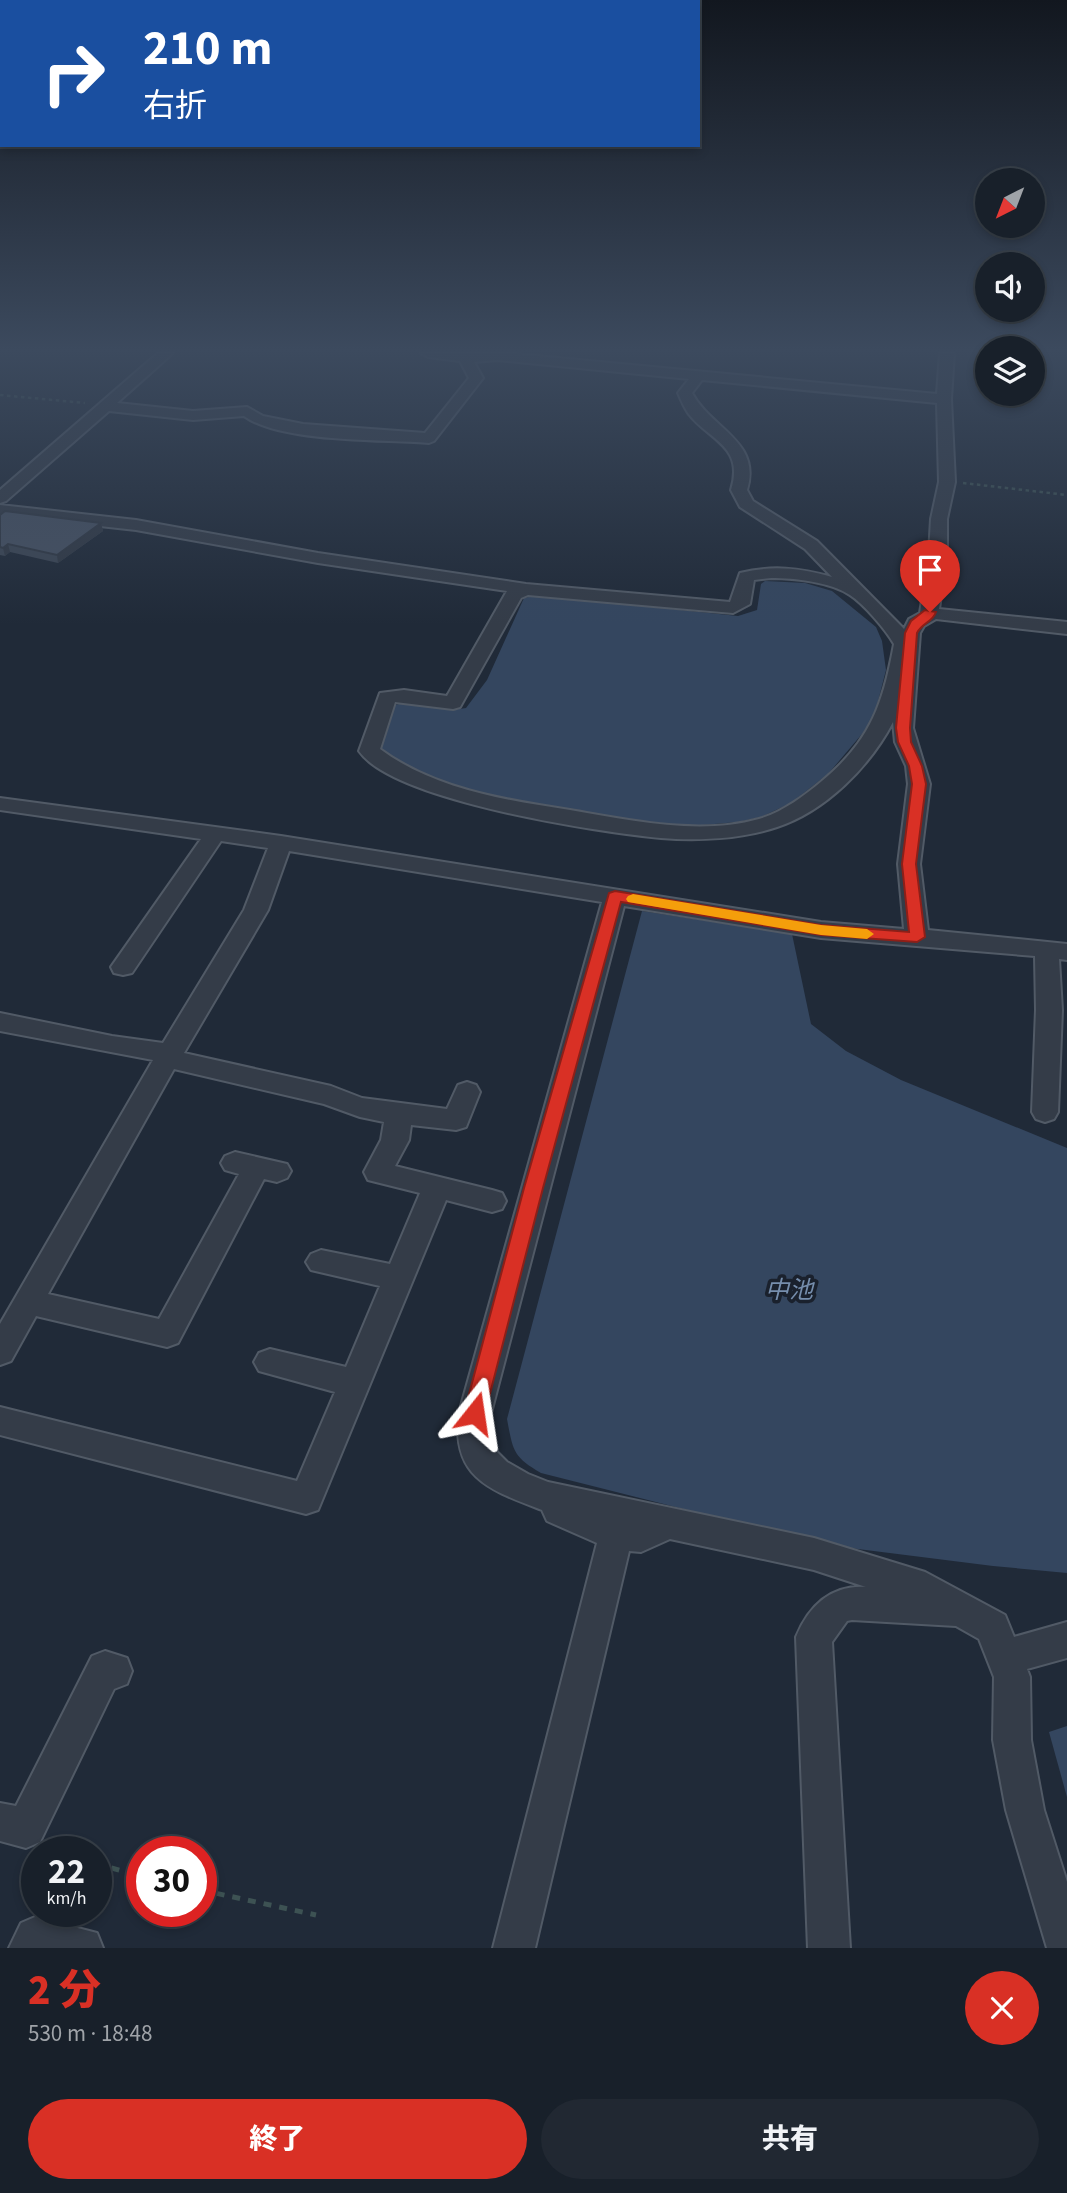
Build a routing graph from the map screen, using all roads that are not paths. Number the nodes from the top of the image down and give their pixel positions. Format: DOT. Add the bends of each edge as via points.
graph roads {
  1 [pos="62,444"];
  2 [pos="733,444"];
  3 [pos="947,444"];
  4 [pos="0,498"];
  5 [pos="0,510"];
  6 [pos="526,589"];
  7 [pos="853,591"];
  8 [pos="930,612"];
  9 [pos="1067,628"];
  10 [pos="0,804"];
  11 [pos="215,834"];
  12 [pos="281,843"];
  13 [pos="615,896"];
  14 [pos="917,937"];
  15 [pos="1057,951"];
  16 [pos="122,967"];
  17 [pos="1058,1011"];
  18 [pos="0,1022"];
  19 [pos="168,1056"];
  20 [pos="1057,1075"];
  21 [pos="467,1092"];
  22 [pos="1045,1112"];
  23 [pos="399,1114"];
  24 [pos="256,1167"];
  25 [pos="436,1187"];
  26 [pos="492,1201"];
  27 [pos="321,1262"];
  28 [pos="398,1278"];
  29 [pos="28,1302"];
  30 [pos="2,1343"];
  31 [pos="270,1362"];
  32 [pos="355,1383"];
  33 [pos="0,1421"];
  34 [pos="548,1497"];
  35 [pos="668,1523"];
  36 [pos="616,1535"];
  37 [pos="963,1610"];
  38 [pos="1067,1640"];
  39 [pos="1005,1657"];
  40 [pos="114,1671"];
  41 [pos="0,1822"];
  42 [pos="1067,1947"];
  43 [pos="30,1948"];
  44 [pos="82,1948"];
  45 [pos="514,1948"];
  46 [pos="829,1948"];
  1 -- 4 [label="street"];
  2 -- 7 [label="street" via="743,477 739,490 746,504 811,545"];
  3 -- 8 [label="street" via="947,482"];
  5 -- 6 [label="street" via="135,525"];
  6 -- 7 [label="street" via="733,608 741,604 746,577 760,572 825,579"];
  6 -- 7 [label="street" via="514,594 453,703 387,698 369,751 380,762 438,790 662,831 770,823 843,776 887,715 903,644"];
  8 -- 9 [label="street"];
  8 -- 14 [label="street" via="911,633 903,728 919,784 909,864"];
  10 -- 11 [label="street"];
  11 -- 12 [label="street"];
  11 -- 16 [label="street"];
  12 -- 13 [label="street"];
  12 -- 19 [label="street" via="256,910"];
  13 -- 14 [label="street" via="821,930"];
  13 -- 34 [label="street" via="475,1413 474,1446 484,1463 506,1480"];
  14 -- 15 [label="street"];
  15 -- 17 [label="street"];
  17 -- 20 [label="street"];
  18 -- 19 [label="street"];
  19 -- 23 [label="street"];
  19 -- 29 [label="street"];
  20 -- 22 [label="street"];
  21 -- 23 [label="street" via="456,1120"];
  23 -- 25 [label="street" via="395,1140 378,1172"];
  24 -- 29 [label="street" via="167,1334"];
  25 -- 26 [label="street"];
  25 -- 28 [label="street"];
  27 -- 28 [label="street"];
  28 -- 32 [label="street"];
  29 -- 30 [label="street"];
  31 -- 32 [label="street"];
  32 -- 33 [label="street" via="306,1499"];
  34 -- 35 [label="street"];
  34 -- 36 [label="street" via="561,1512"];
  35 -- 36 [label="street" via="641,1536"];
  35 -- 37 [label="street" via="814,1554 925,1589"];
  36 -- 45 [label="street"];
  37 -- 39 [label="street" via="992,1627"];
  37 -- 46 [label="street" via="852,1603 836,1608 814,1637"];
  38 -- 39 [label="street"];
  39 -- 42 [label="street" via="1012,1678 1012,1740 1025,1810"];
  40 -- 41 [label="street" via="104,1669 26,1828"];
  43 -- 44 [label="street" via="35,1937"];
}
